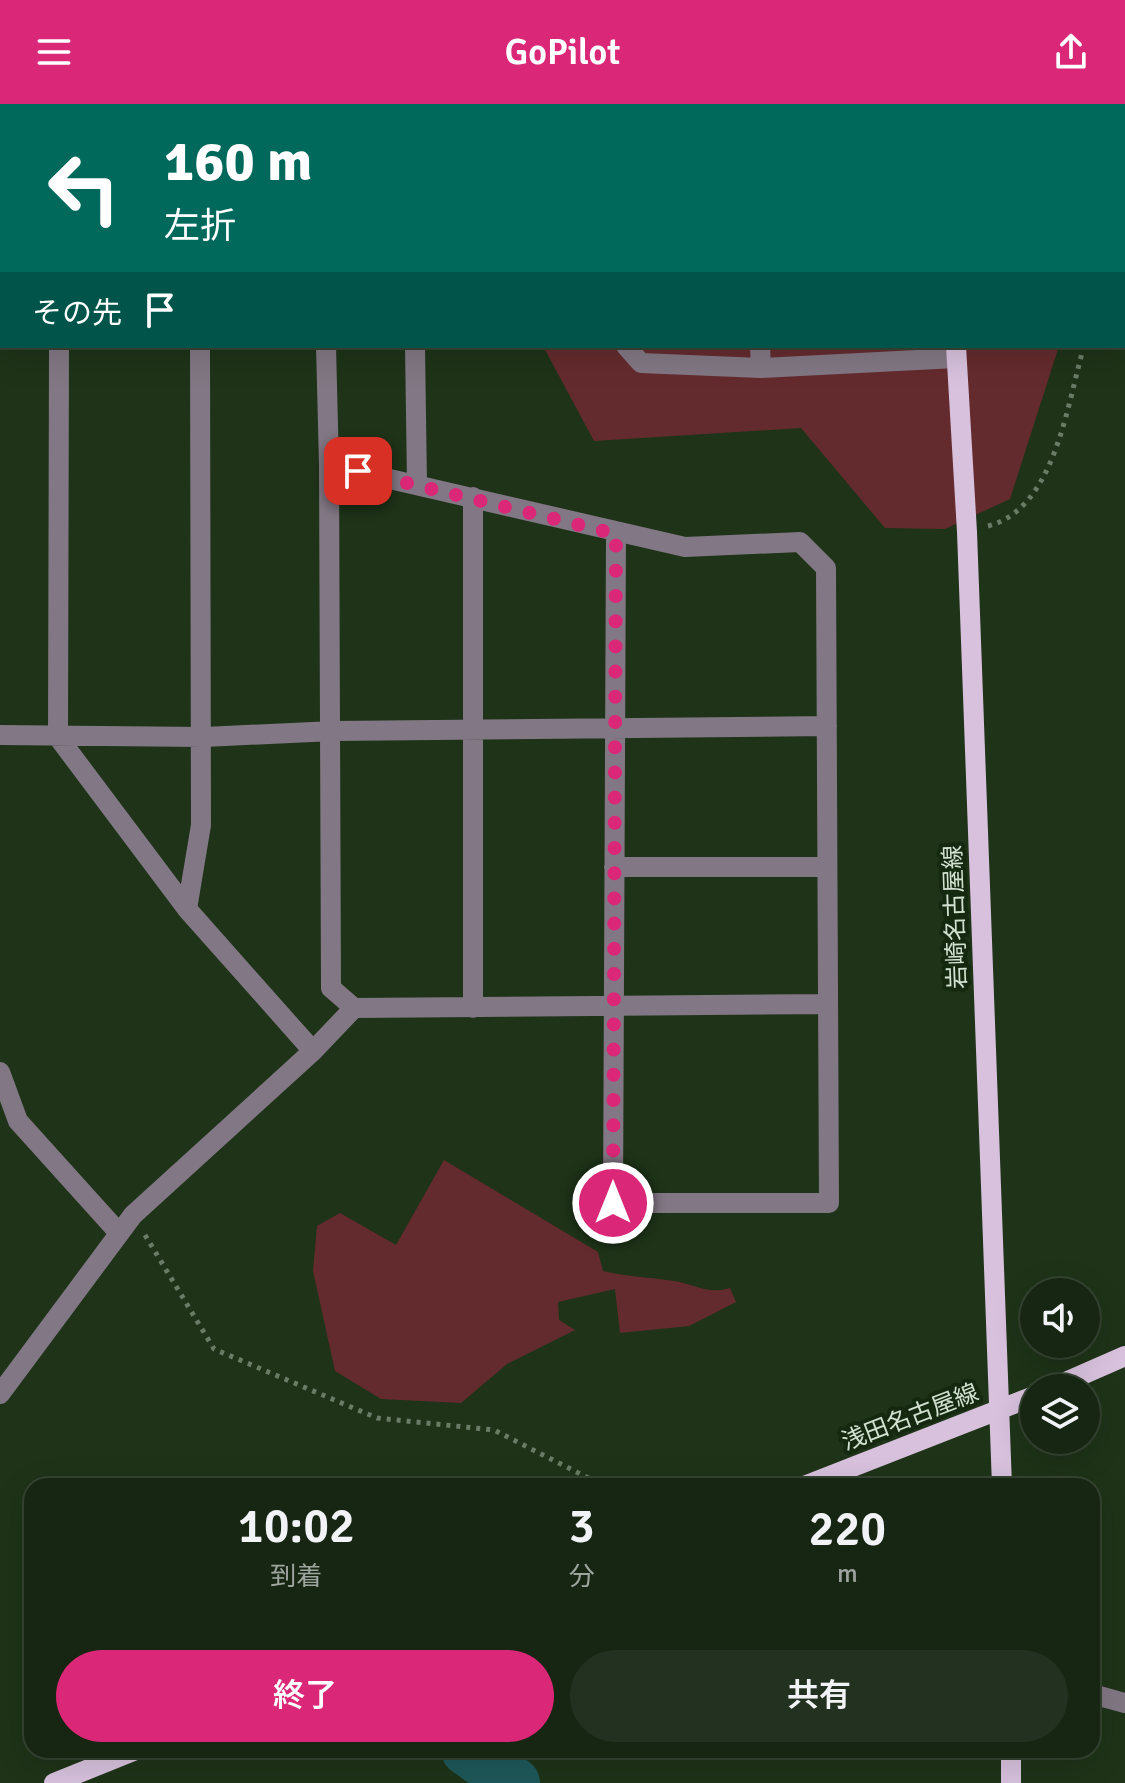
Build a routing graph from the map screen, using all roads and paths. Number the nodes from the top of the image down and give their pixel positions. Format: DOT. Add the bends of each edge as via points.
graph roads {
  1 [pos="59,348"];
  2 [pos="200,348"];
  3 [pos="326,348"];
  4 [pos="415,348"];
  5 [pos="628,348"];
  6 [pos="760,348"];
  7 [pos="1083,348"];
  8 [pos="956,352"];
  9 [pos="761,368"];
  10 [pos="329,465"];
  11 [pos="417,484"];
  12 [pos="473,497"];
  13 [pos="967,532"];
  14 [pos="616,534"];
  15 [pos="827,726"];
  16 [pos="615,730"];
  17 [pos="333,731"];
  18 [pos="471,731"];
  19 [pos="0,735"];
  20 [pos="58,737"];
  21 [pos="204,737"];
  22 [pos="614,867"];
  23 [pos="827,867"];
  24 [pos="187,909"];
  25 [pos="828,1004"];
  26 [pos="613,1007"];
  27 [pos="354,1008"];
  28 [pos="473,1008"];
  29 [pos="313,1051"];
  30 [pos="0,1072"];
  31 [pos="133,1215"];
  32 [pos="119,1233"];
  33 [pos="1125,1356"];
  34 [pos="1084,1374"];
  35 [pos="0,1394"];
  36 [pos="1020,1402"];
  37 [pos="999,1411"];
  38 [pos="588,1478"];
  39 [pos="825,1478"];
  40 [pos="1002,1478"];
  41 [pos="1100,1696"];
  42 [pos="1125,1703"];
  43 [pos="116,1758"];
  44 [pos="1011,1758"];
  45 [pos="54,1783"];
  46 [pos="1011,1783"];
  1 -- 20 [label="street"];
  2 -- 21 [label="street"];
  3 -- 10 [label="street"];
  4 -- 11 [label="street"];
  5 -- 9 [label="street" via="641,363"];
  6 -- 9 [label="street"];
  7 -- 13 [label="path" via="1045,479 1029,502 1003,523"];
  8 -- 9 [label="street"];
  8 -- 13 [label="main road, 岩崎名古屋線"];
  10 -- 11 [label="street"];
  10 -- 17 [label="street"];
  11 -- 12 [label="street"];
  12 -- 14 [label="street"];
  12 -- 18 [label="street"];
  13 -- 37 [label="main road, 岩崎名古屋線"];
  14 -- 15 [label="street" via="685,547 800,542 826,568"];
  14 -- 16 [label="street"];
  15 -- 16 [label="street"];
  15 -- 23 [label="street"];
  16 -- 18 [label="street"];
  16 -- 22 [label="street"];
  17 -- 18 [label="street"];
  17 -- 21 [label="street"];
  17 -- 27 [label="street" via="331,988"];
  18 -- 28 [label="street"];
  19 -- 20 [label="street"];
  20 -- 21 [label="street"];
  20 -- 24 [label="street"];
  21 -- 24 [label="street" via="201,825"];
  22 -- 23 [label="street"];
  22 -- 26 [label="street"];
  23 -- 25 [label="street"];
  24 -- 29 [label="street"];
  25 -- 26 [label="street"];
  25 -- 26 [label="street" via="829,1203 613,1203"];
  26 -- 28 [label="street"];
  27 -- 28 [label="street"];
  27 -- 29 [label="street"];
  29 -- 31 [label="street"];
  30 -- 32 [label="street" via="18,1121"];
  31 -- 32 [label="street"];
  31 -- 38 [label="path" via="214,1349 377,1418 494,1430"];
  32 -- 35 [label="street"];
  33 -- 34 [label="main road"];
  36 -- 37 [label="main road, 浅田名古屋線"];
  37 -- 39 [label="main road, 浅田名古屋線"];
  37 -- 40 [label="main road, 岩崎名古屋線"];
  41 -- 42 [label="street"];
  43 -- 45 [label="main road"];
  44 -- 46 [label="main road"];
}
